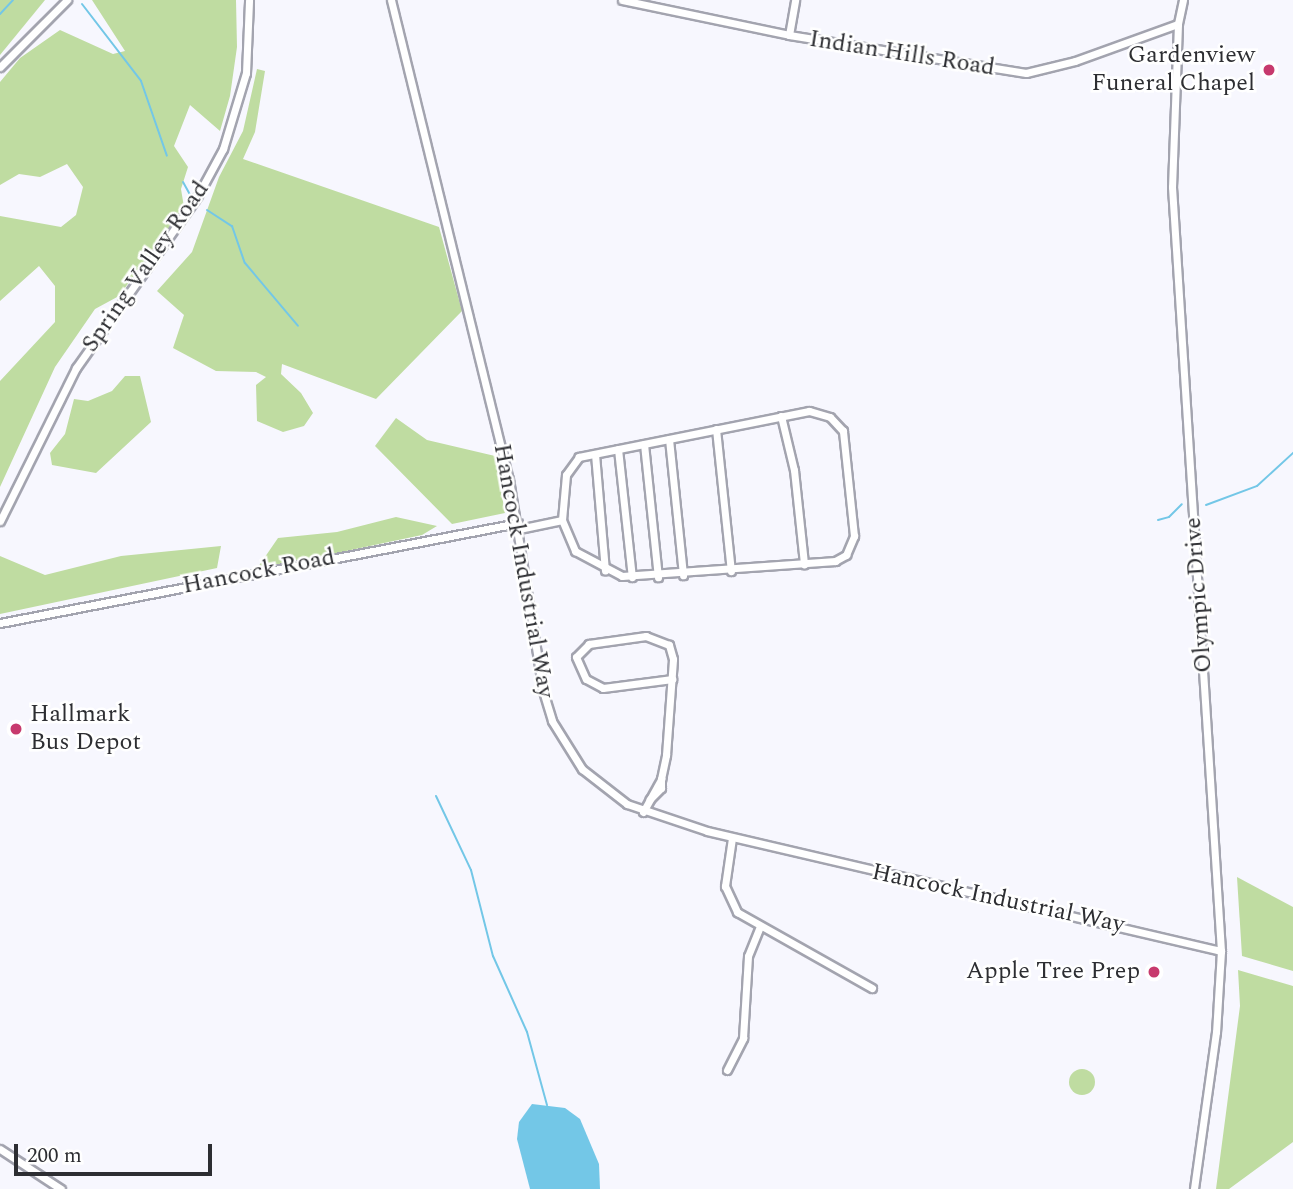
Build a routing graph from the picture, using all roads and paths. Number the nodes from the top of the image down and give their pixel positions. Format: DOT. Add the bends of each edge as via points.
graph roads {
  1 [pos="67,0"];
  2 [pos="248,0"];
  3 [pos="391,0"];
  4 [pos="622,0"];
  5 [pos="795,0"];
  6 [pos="1183,0"];
  7 [pos="1178,24"];
  8 [pos="789,35"];
  9 [pos="0,67"];
  10 [pos="781,416"];
  11 [pos="716,429"];
  12 [pos="669,439"];
  13 [pos="644,444"];
  14 [pos="618,449"];
  15 [pos="595,454"];
  16 [pos="562,520"];
  17 [pos="0,521"];
  18 [pos="518,526"];
  19 [pos="804,564"];
  20 [pos="605,570"];
  21 [pos="732,570"];
  22 [pos="683,575"];
  23 [pos="632,577"];
  24 [pos="658,577"];
  25 [pos="0,623"];
  26 [pos="672,680"];
  27 [pos="643,812"];
  28 [pos="732,838"];
  29 [pos="760,926"];
  30 [pos="1221,951"];
  31 [pos="872,988"];
  32 [pos="727,1070"];
  33 [pos="0,1149"];
  34 [pos="61,1189"];
  35 [pos="1194,1189"];
  1 -- 9 [label="street"];
  2 -- 17 [label="street, Spring Valley Road" via="246,73 223,149 197,197 76,368"];
  3 -- 18 [label="street, Hancock Industrial Way"];
  4 -- 8 [label="street, Indian Hills Road"];
  5 -- 8 [label="street"];
  6 -- 7 [label="street, Olympic Drive"];
  7 -- 8 [label="street, Indian Hills Road" via="1075,61 1026,73"];
  7 -- 30 [label="street, Olympic Drive" via="1172,187"];
  10 -- 11 [label="street"];
  10 -- 19 [label="street" via="796,483"];
  10 -- 19 [label="street" via="816,411 830,417 843,431 853,544 839,559"];
  11 -- 12 [label="street"];
  11 -- 21 [label="street"];
  12 -- 13 [label="street"];
  12 -- 22 [label="street"];
  13 -- 14 [label="street"];
  13 -- 24 [label="street"];
  14 -- 15 [label="street"];
  14 -- 23 [label="street"];
  15 -- 16 [label="street" via="579,457 568,470"];
  15 -- 20 [label="street"];
  16 -- 18 [label="street, Hancock Road"];
  16 -- 20 [label="street" via="571,546"];
  18 -- 25 [label="street, Hancock Road"];
  18 -- 27 [label="street, Hancock Industrial Way" via="543,691 552,720 572,757 592,780"];
  19 -- 21 [label="street"];
  20 -- 23 [label="street"];
  21 -- 22 [label="street"];
  22 -- 24 [label="street"];
  23 -- 24 [label="street"];
  26 -- 26 [label="street" via="672,652 654,637 589,644 576,657 586,679 603,688"];
  26 -- 27 [label="street" via="662,786"];
  27 -- 28 [label="street, Hancock Industrial Way"];
  28 -- 29 [label="street" via="725,886 737,912"];
  28 -- 30 [label="street, Hancock Industrial Way"];
  29 -- 31 [label="street"];
  29 -- 32 [label="street" via="748,956 743,1038"];
  30 -- 35 [label="street, Olympic Drive" via="1216,1032"];
  33 -- 34 [label="street"];
}
